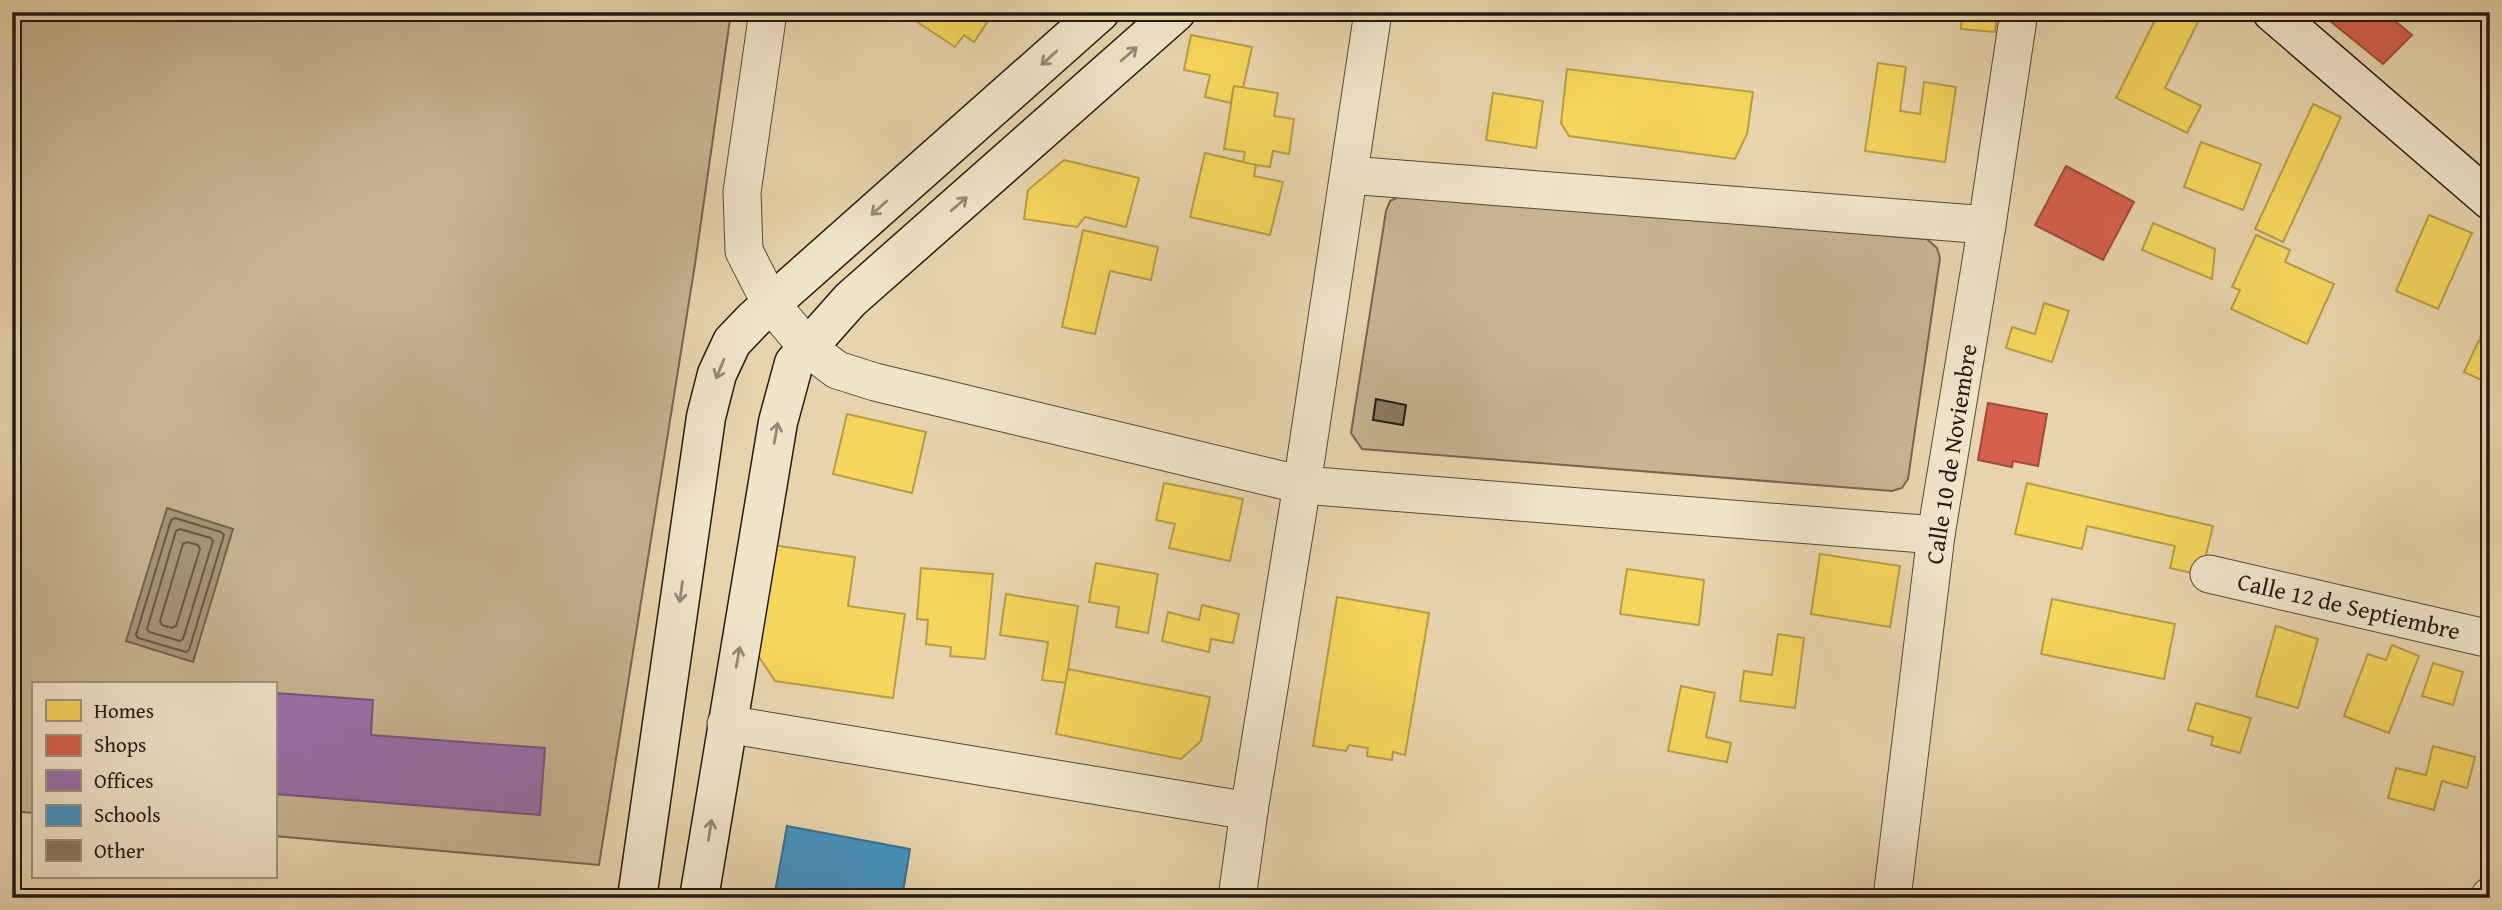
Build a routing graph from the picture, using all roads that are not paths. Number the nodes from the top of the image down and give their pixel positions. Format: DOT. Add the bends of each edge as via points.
graph roads {
  1 [pos="768,12"];
  2 [pos="1100,12"];
  3 [pos="1176,12"];
  4 [pos="1373,12"];
  5 [pos="2019,12"];
  6 [pos="2272,12"];
  7 [pos="1349,175"];
  8 [pos="2490,200"];
  9 [pos="1987,225"];
  10 [pos="771,304"];
  11 [pos="808,348"];
  12 [pos="1302,485"];
  13 [pos="1936,535"];
  14 [pos="2209,574"];
  15 [pos="2490,639"];
  16 [pos="726,724"];
  17 [pos="1248,811"];
  18 [pos="637,898"];
  19 [pos="699,898"];
  20 [pos="1237,898"];
  21 [pos="1892,898"];
  1 -- 10 [label="street" via="742,192 744,251"];
  2 -- 10 [label="main road, one-way"];
  11 -- 3 [label="main road, one-way" via="850,300"];
  4 -- 7 [label="street"];
  5 -- 9 [label="street, Calle 10 de Noviembre"];
  6 -- 8 [label="main road"];
  7 -- 9 [label="street"];
  7 -- 12 [label="street"];
  9 -- 13 [label="street, Calle 10 de Noviembre"];
  10 -- 11 [label="street"];
  10 -- 18 [label="main road, one-way" via="732,342 717,374 706,417"];
  11 -- 12 [label="street" via="837,370 875,382"];
  16 -- 11 [label="main road, one-way" via="778,422 794,363"];
  12 -- 13 [label="street"];
  12 -- 17 [label="street"];
  13 -- 21 [label="street, Calle 10 de Noviembre"];
  14 -- 15 [label="street, Calle 12 de Septiembre"];
  16 -- 17 [label="street"];
  19 -- 16 [label="main road, one-way"];
  17 -- 20 [label="street"];
}
